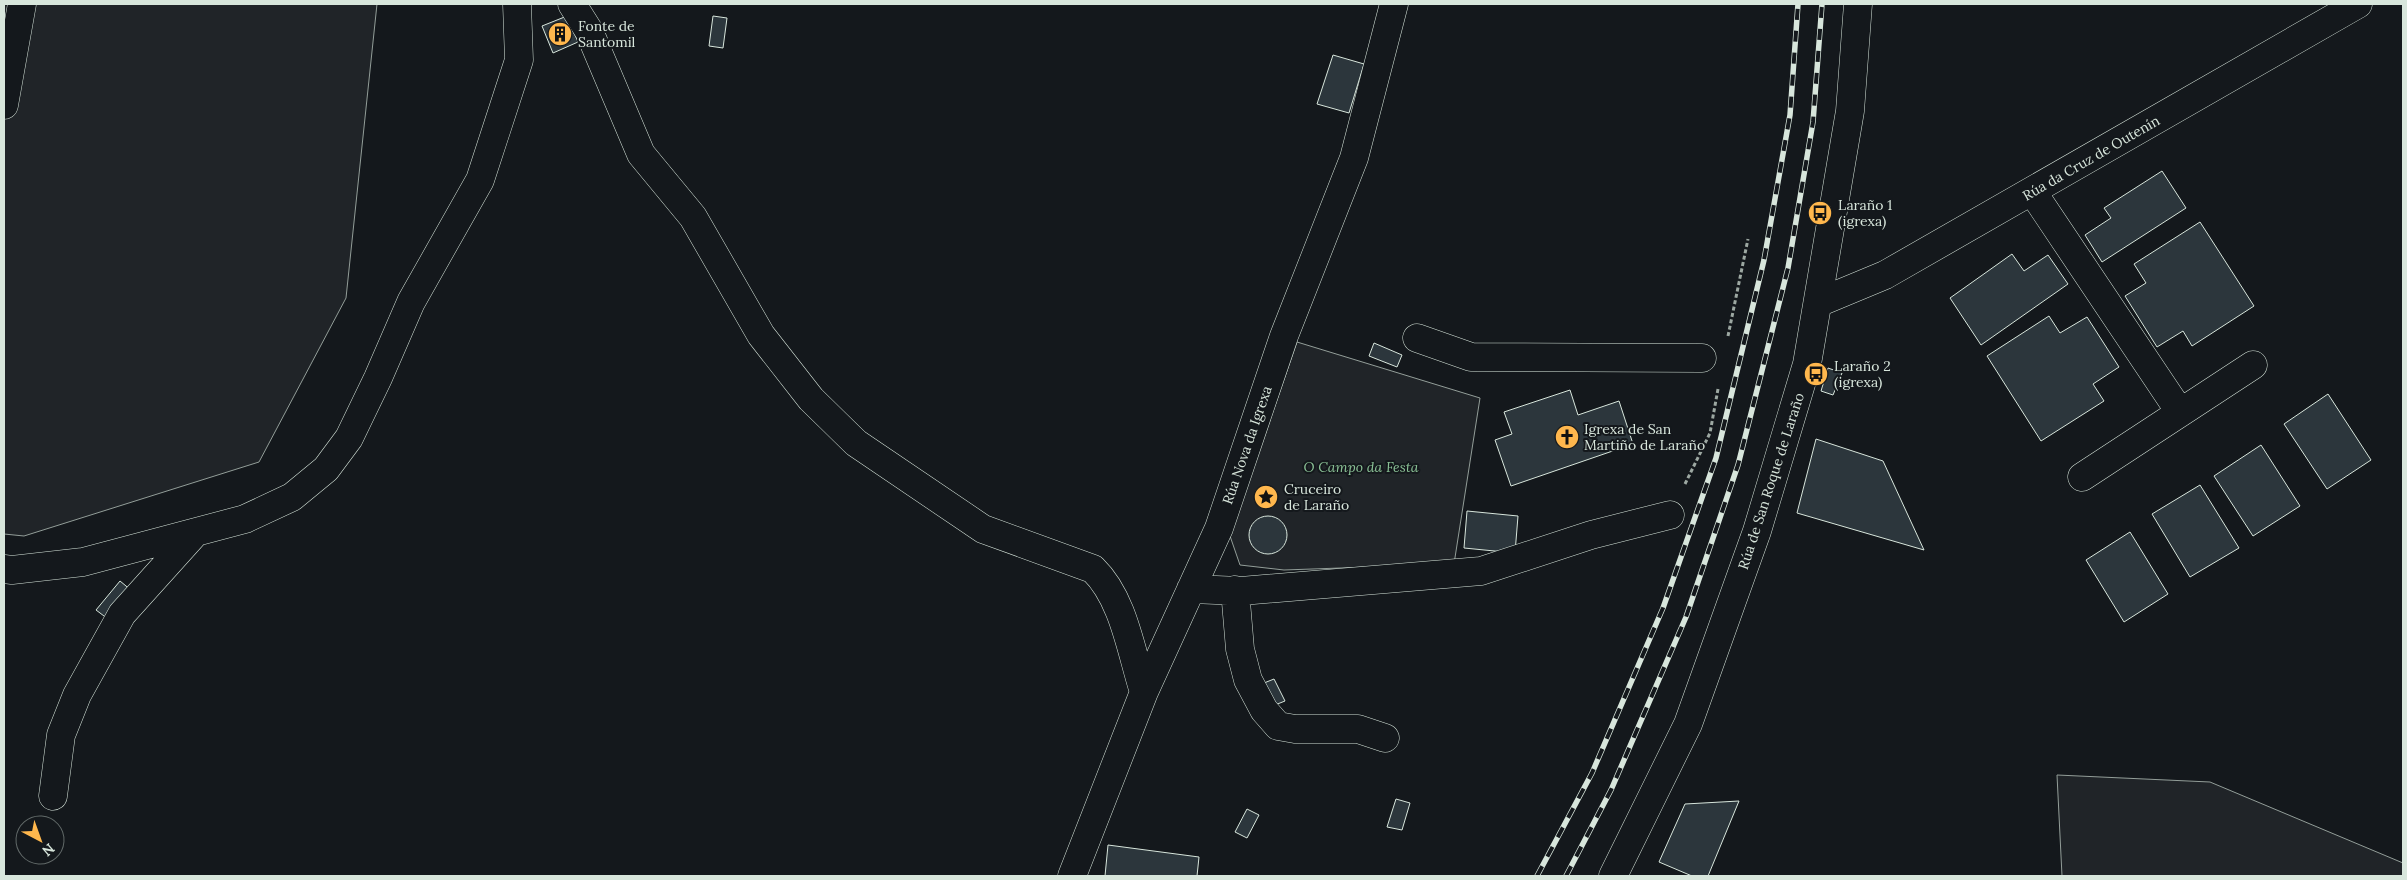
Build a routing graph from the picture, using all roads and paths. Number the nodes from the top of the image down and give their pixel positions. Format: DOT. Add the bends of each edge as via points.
graph roads {
  1 [pos="22,4"];
  2 [pos="517,4"];
  3 [pos="572,4"];
  4 [pos="1394,4"];
  5 [pos="1858,4"];
  6 [pos="2358,4"];
  7 [pos="4,105"];
  8 [pos="2032,191"];
  9 [pos="1748,239"];
  10 [pos="1820,302"];
  11 [pos="1417,338"];
  12 [pos="1726,342"];
  13 [pos="1702,358"];
  14 [pos="2253,365"];
  15 [pos="1718,388"];
  16 [pos="2180,412"];
  17 [pos="2082,477"];
  18 [pos="1670,515"];
  19 [pos="195,533"];
  20 [pos="4,569"];
  21 [pos="1191,589"];
  22 [pos="1235,590"];
  23 [pos="1144,692"];
  24 [pos="1385,738"];
  25 [pos="53,796"];
  26 [pos="1072,876"];
  27 [pos="1613,876"];
  1 -- 7 [label="street"];
  2 -- 19 [label="street" via="519,60 480,180 411,302 349,438 326,469 292,497 245,519"];
  3 -- 23 [label="street" via="589,31 641,154 693,217 761,335 811,399 856,443 983,529 1093,569 1115,596"];
  4 -- 21 [label="street, Rúa Nova da Igrexa" via="1354,158 1284,336 1219,528"];
  5 -- 10 [label="street, Rúa de San Roque de Laraño" via="1850,112"];
  6 -- 8 [label="street, Rúa da Cruz de Outenín"];
  8 -- 10 [label="street, Rúa da Cruz de Outenín" via="1885,275"];
  8 -- 16 [label="street"];
  9 -- 12 [label="path"];
  10 -- 27 [label="street, Rúa de San Roque de Laraño" via="1807,364 1760,522 1688,724"];
  11 -- 13 [label="street" via="1471,357"];
  14 -- 16 [label="street"];
  15 -- 18 [label="path" via="1710,433"];
  16 -- 17 [label="street"];
  18 -- 22 [label="street" via="1591,535 1481,571"];
  19 -- 20 [label="street" via="83,562"];
  19 -- 25 [label="street" via="122,614 76,695 61,734"];
  21 -- 22 [label="street"];
  21 -- 23 [label="street, Rúa Nova da Igrexa"];
  22 -- 24 [label="street" via="1240,649 1248,680 1264,710 1278,726 1358,729"];
  23 -- 26 [label="street, Rúa Nova da Igrexa"];
}
